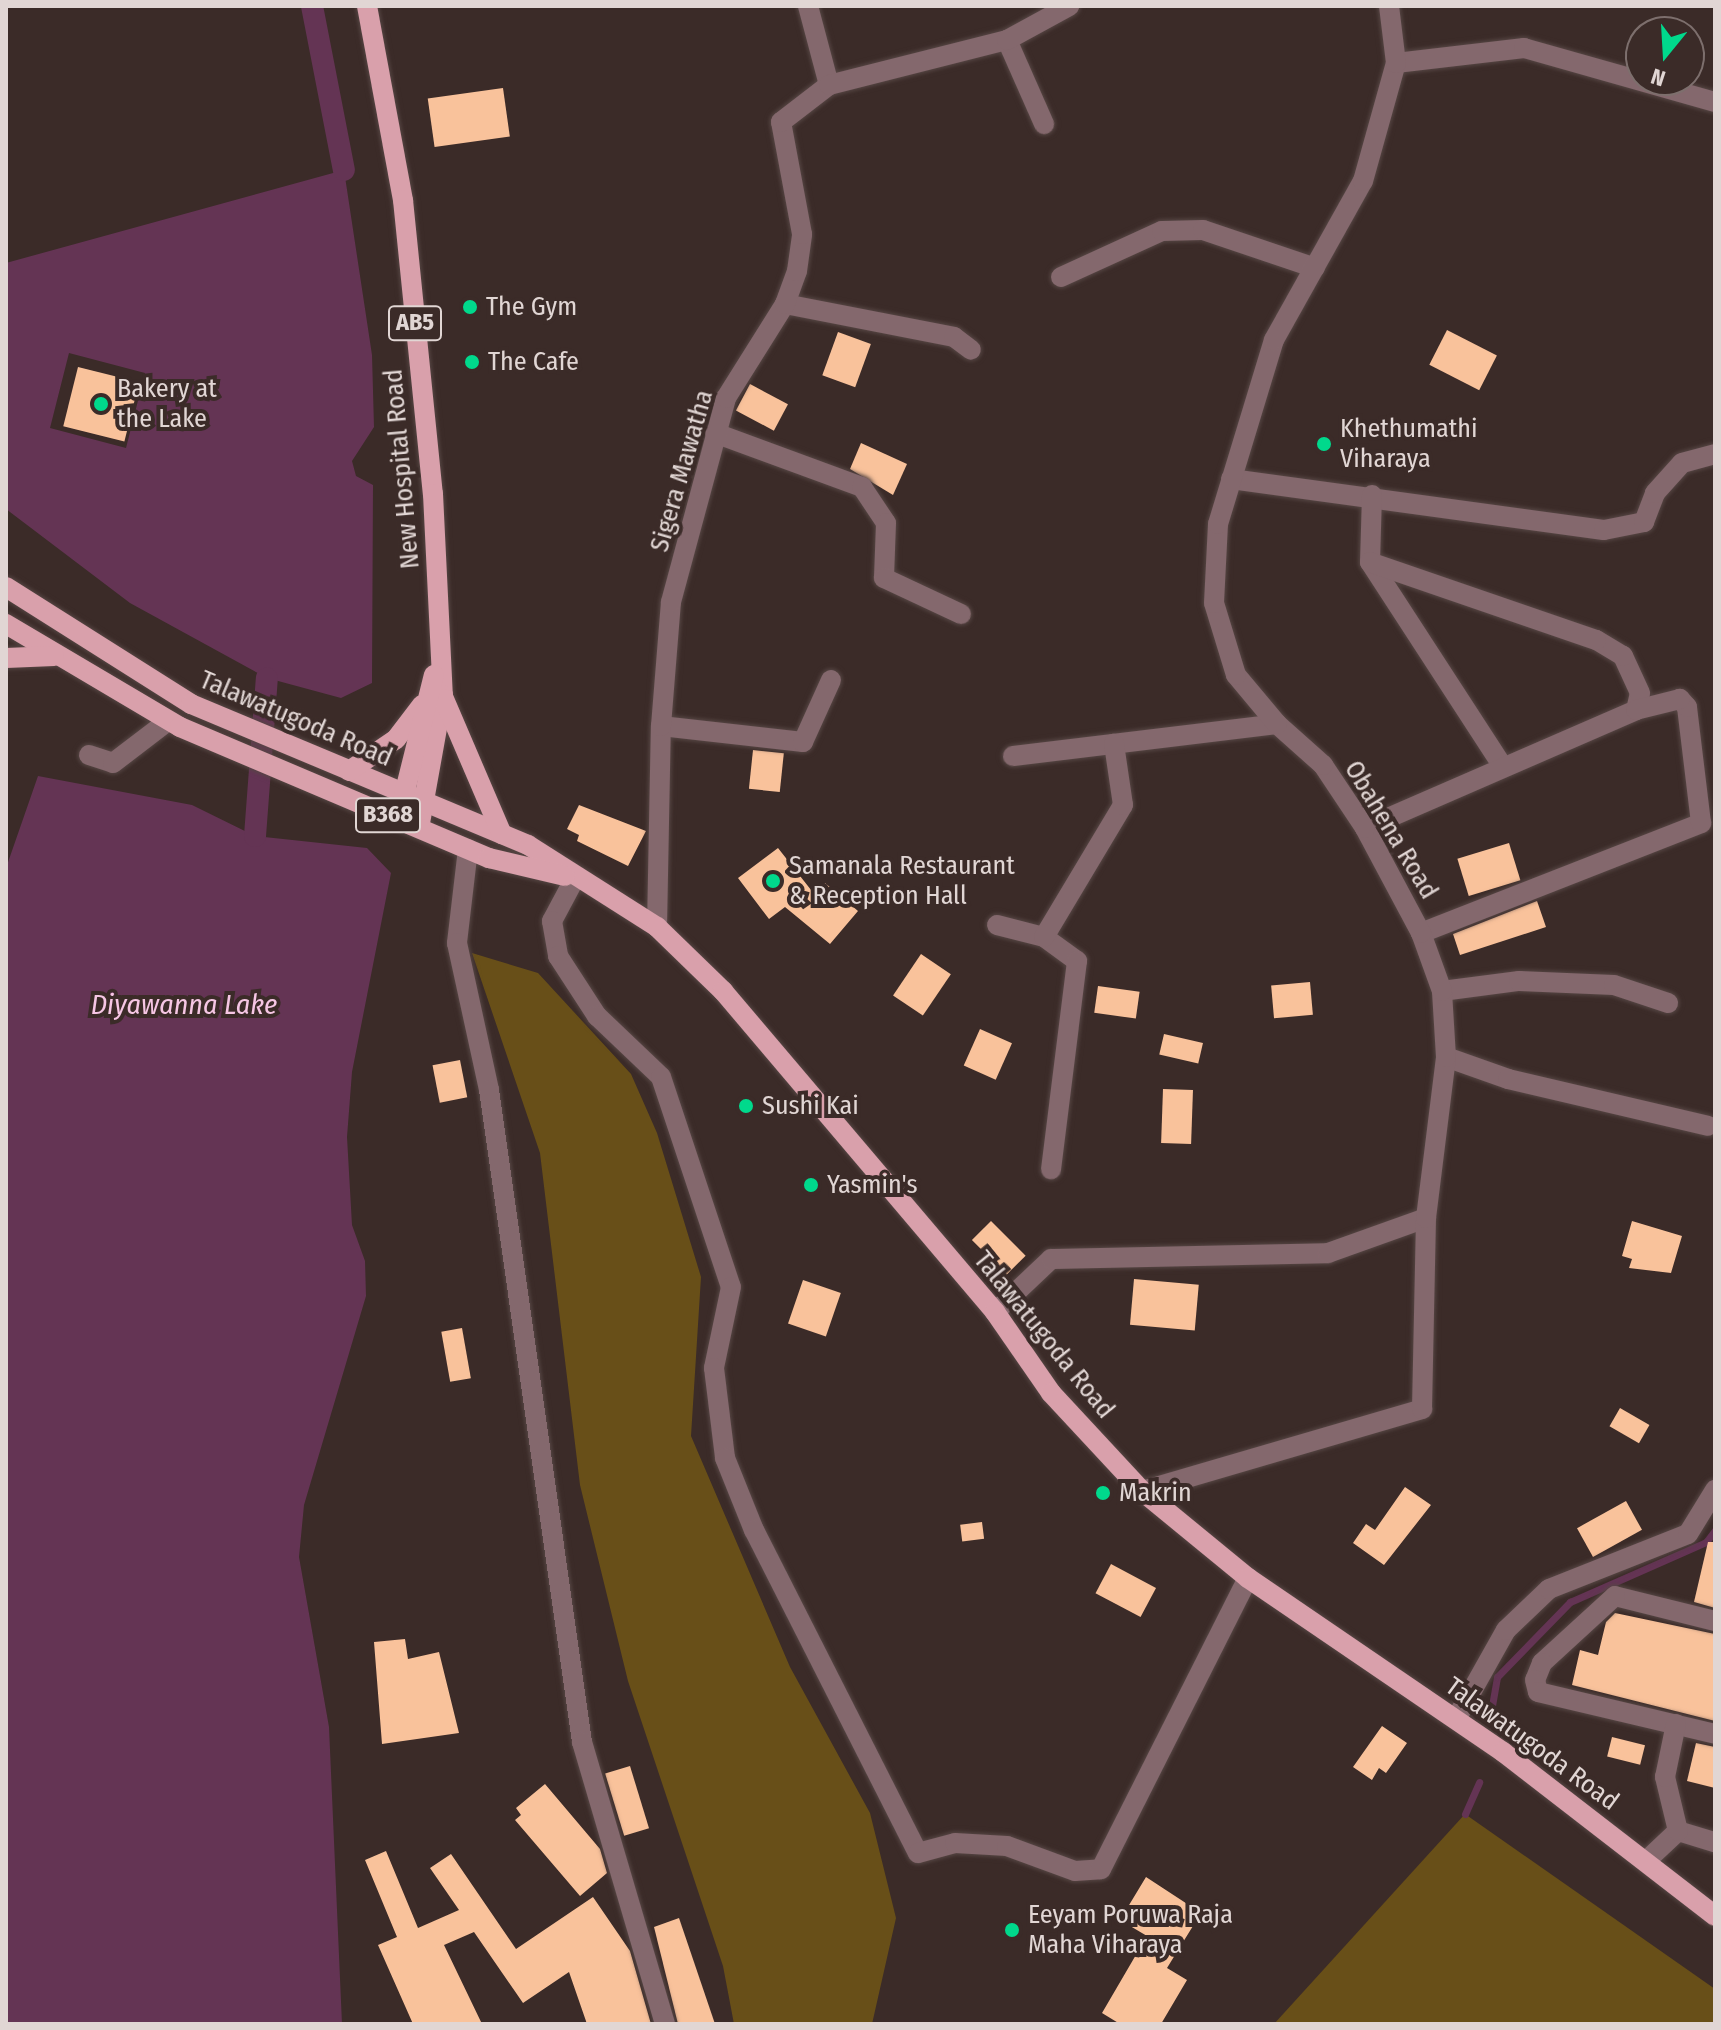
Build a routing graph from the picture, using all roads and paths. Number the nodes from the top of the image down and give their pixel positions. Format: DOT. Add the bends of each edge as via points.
graph roads {
  1 [pos="367,6"];
  2 [pos="808,6"];
  3 [pos="1069,6"];
  4 [pos="1389,6"];
  5 [pos="1007,40"];
  6 [pos="1396,63"];
  7 [pos="829,85"];
  8 [pos="1715,102"];
  9 [pos="1044,124"];
  10 [pos="1315,268"];
  11 [pos="1061,277"];
  12 [pos="785,304"];
  13 [pos="971,350"];
  14 [pos="715,433"];
  15 [pos="1715,454"];
  16 [pos="1231,479"];
  17 [pos="1372,495"];
  18 [pos="1370,562"];
  19 [pos="9,595"];
  20 [pos="961,614"];
  21 [pos="6,624"];
  22 [pos="54,656"];
  23 [pos="6,658"];
  24 [pos="831,680"];
  25 [pos="437,693"];
  26 [pos="1636,710"];
  27 [pos="174,724"];
  28 [pos="1277,724"];
  29 [pos="661,726"];
  30 [pos="1114,744"];
  31 [pos="89,755"];
  32 [pos="1013,756"];
  33 [pos="1503,767"];
  34 [pos="349,771"];
  35 [pos="406,794"];
  36 [pos="428,804"];
  37 [pos="397,819"];
  38 [pos="419,828"];
  39 [pos="1365,828"];
  40 [pos="502,834"];
  41 [pos="468,849"];
  42 [pos="575,878"];
  43 [pos="997,925"];
  44 [pos="657,927"];
  45 [pos="1421,933"];
  46 [pos="1044,937"];
  47 [pos="1442,991"];
  48 [pos="1668,1003"];
  49 [pos="1446,1057"];
  50 [pos="1708,1126"];
  51 [pos="1051,1169"];
  52 [pos="1426,1218"];
  53 [pos="995,1312"];
  54 [pos="1715,1490"];
  55 [pos="1142,1491"];
  56 [pos="1248,1578"];
  57 [pos="1715,1621"];
  58 [pos="1456,1719"];
  59 [pos="1676,1724"];
  60 [pos="1715,1734"];
  61 [pos="1678,1831"];
  62 [pos="1715,1842"];
  63 [pos="1646,1861"];
  64 [pos="1715,1916"];
  65 [pos="665,2024"];
  1 -- 25 [label="main road, New Hospital Road / AB5" via="403,200 433,494 441,644"];
  2 -- 7 [label="street"];
  3 -- 5 [label="street, Sigera Mawatha"];
  4 -- 6 [label="street, Obahena Road"];
  5 -- 7 [label="street, Sigera Mawatha"];
  5 -- 9 [label="street"];
  6 -- 8 [label="street" via="1524,48"];
  6 -- 10 [label="street, Obahena Road" via="1363,181"];
  7 -- 12 [label="street, Sigera Mawatha" via="781,122 802,234"];
  10 -- 11 [label="street" via="1203,230 1162,231"];
  10 -- 16 [label="street, Obahena Road" via="1274,340"];
  12 -- 13 [label="street" via="954,337"];
  12 -- 14 [label="street, Sigera Mawatha" via="726,398"];
  14 -- 20 [label="street" via="862,487 886,523 884,578"];
  14 -- 29 [label="street, Sigera Mawatha" via="671,602"];
  15 -- 17 [label="street" via="1682,463 1655,493 1644,522 1604,530"];
  16 -- 17 [label="street"];
  16 -- 28 [label="street, Obahena Road" via="1218,524 1214,603 1236,675"];
  17 -- 18 [label="street"];
  18 -- 26 [label="street" via="1596,640 1623,656 1640,693"];
  18 -- 33 [label="street"];
  19 -- 34 [label="main road, Talawatugoda Road / B368" via="191,704"];
  21 -- 22 [label="main road, Talawatugoda Road / B368"];
  22 -- 23 [label="main road"];
  22 -- 27 [label="main road, Talawatugoda Road / B368"];
  24 -- 29 [label="street" via="803,742"];
  25 -- 34 [label="main road, AB5" via="396,739"];
  25 -- 35 [label="main road, New Hospital Road / AB5"];
  25 -- 36 [label="main road, New Hospital Road / AB5"];
  25 -- 40 [label="main road"];
  26 -- 33 [label="street"];
  26 -- 45 [label="street" via="1680,699 1687,707 1701,823"];
  27 -- 31 [label="street" via="113,763"];
  27 -- 37 [label="main road, Talawatugoda Road / B368"];
  28 -- 30 [label="street"];
  28 -- 39 [label="street, Obahena Road" via="1323,765"];
  29 -- 44 [label="street, Sigera Mawatha"];
  30 -- 32 [label="street"];
  30 -- 46 [label="street" via="1123,805"];
  33 -- 39 [label="street"];
  34 -- 35 [label="main road, Talawatugoda Road / B368"];
  35 -- 36 [label="main road, Talawatugoda Road / B368"];
  35 -- 37 [label="main road, New Hospital Road"];
  36 -- 38 [label="main road, New Hospital Road"];
  36 -- 40 [label="main road, Talawatugoda Road / B368"];
  37 -- 38 [label="main road, Talawatugoda Road / B368"];
  38 -- 41 [label="main road, Talawatugoda Road / B368"];
  39 -- 45 [label="street, Obahena Road"];
  40 -- 42 [label="main road, Talawatugoda Road / B368"];
  41 -- 42 [label="main road, Talawatugoda Road / B368"];
  41 -- 65 [label="street" via="457,943 489,1090 582,1742"];
  42 -- 44 [label="main road, Talawatugoda Road / B368"];
  42 -- 56 [label="street" via="552,921 558,956 597,1016 661,1077 731,1287 714,1368 725,1458 754,1530 918,1853 955,1843 1007,1846 1075,1871 1101,1869"];
  43 -- 46 [label="street"];
  44 -- 53 [label="main road, Talawatugoda Road / B368" via="723,991"];
  45 -- 47 [label="street, Obahena Road"];
  46 -- 51 [label="street" via="1077,961"];
  47 -- 48 [label="street" via="1519,981 1614,985"];
  47 -- 49 [label="street, Obahena Road"];
  49 -- 50 [label="street" via="1508,1079"];
  49 -- 52 [label="street, Obahena Road"];
  52 -- 53 [label="street" via="1328,1253 1051,1259"];
  52 -- 55 [label="street, Obahena Road" via="1422,1409"];
  53 -- 55 [label="main road, Talawatugoda Road / B368" via="1051,1393"];
  54 -- 58 [label="street" via="1688,1534 1549,1589 1506,1630"];
  55 -- 56 [label="main road, Talawatugoda Road / B368"];
  56 -- 58 [label="main road, Talawatugoda Road / B368"];
  57 -- 59 [label="street" via="1615,1596 1542,1663 1535,1680 1538,1692"];
  58 -- 63 [label="main road, Talawatugoda Road / B368"];
  59 -- 60 [label="street"];
  59 -- 61 [label="street" via="1665,1777"];
  61 -- 62 [label="street"];
  61 -- 63 [label="street"];
  63 -- 64 [label="main road, Talawatugoda Road / B368"];
}
